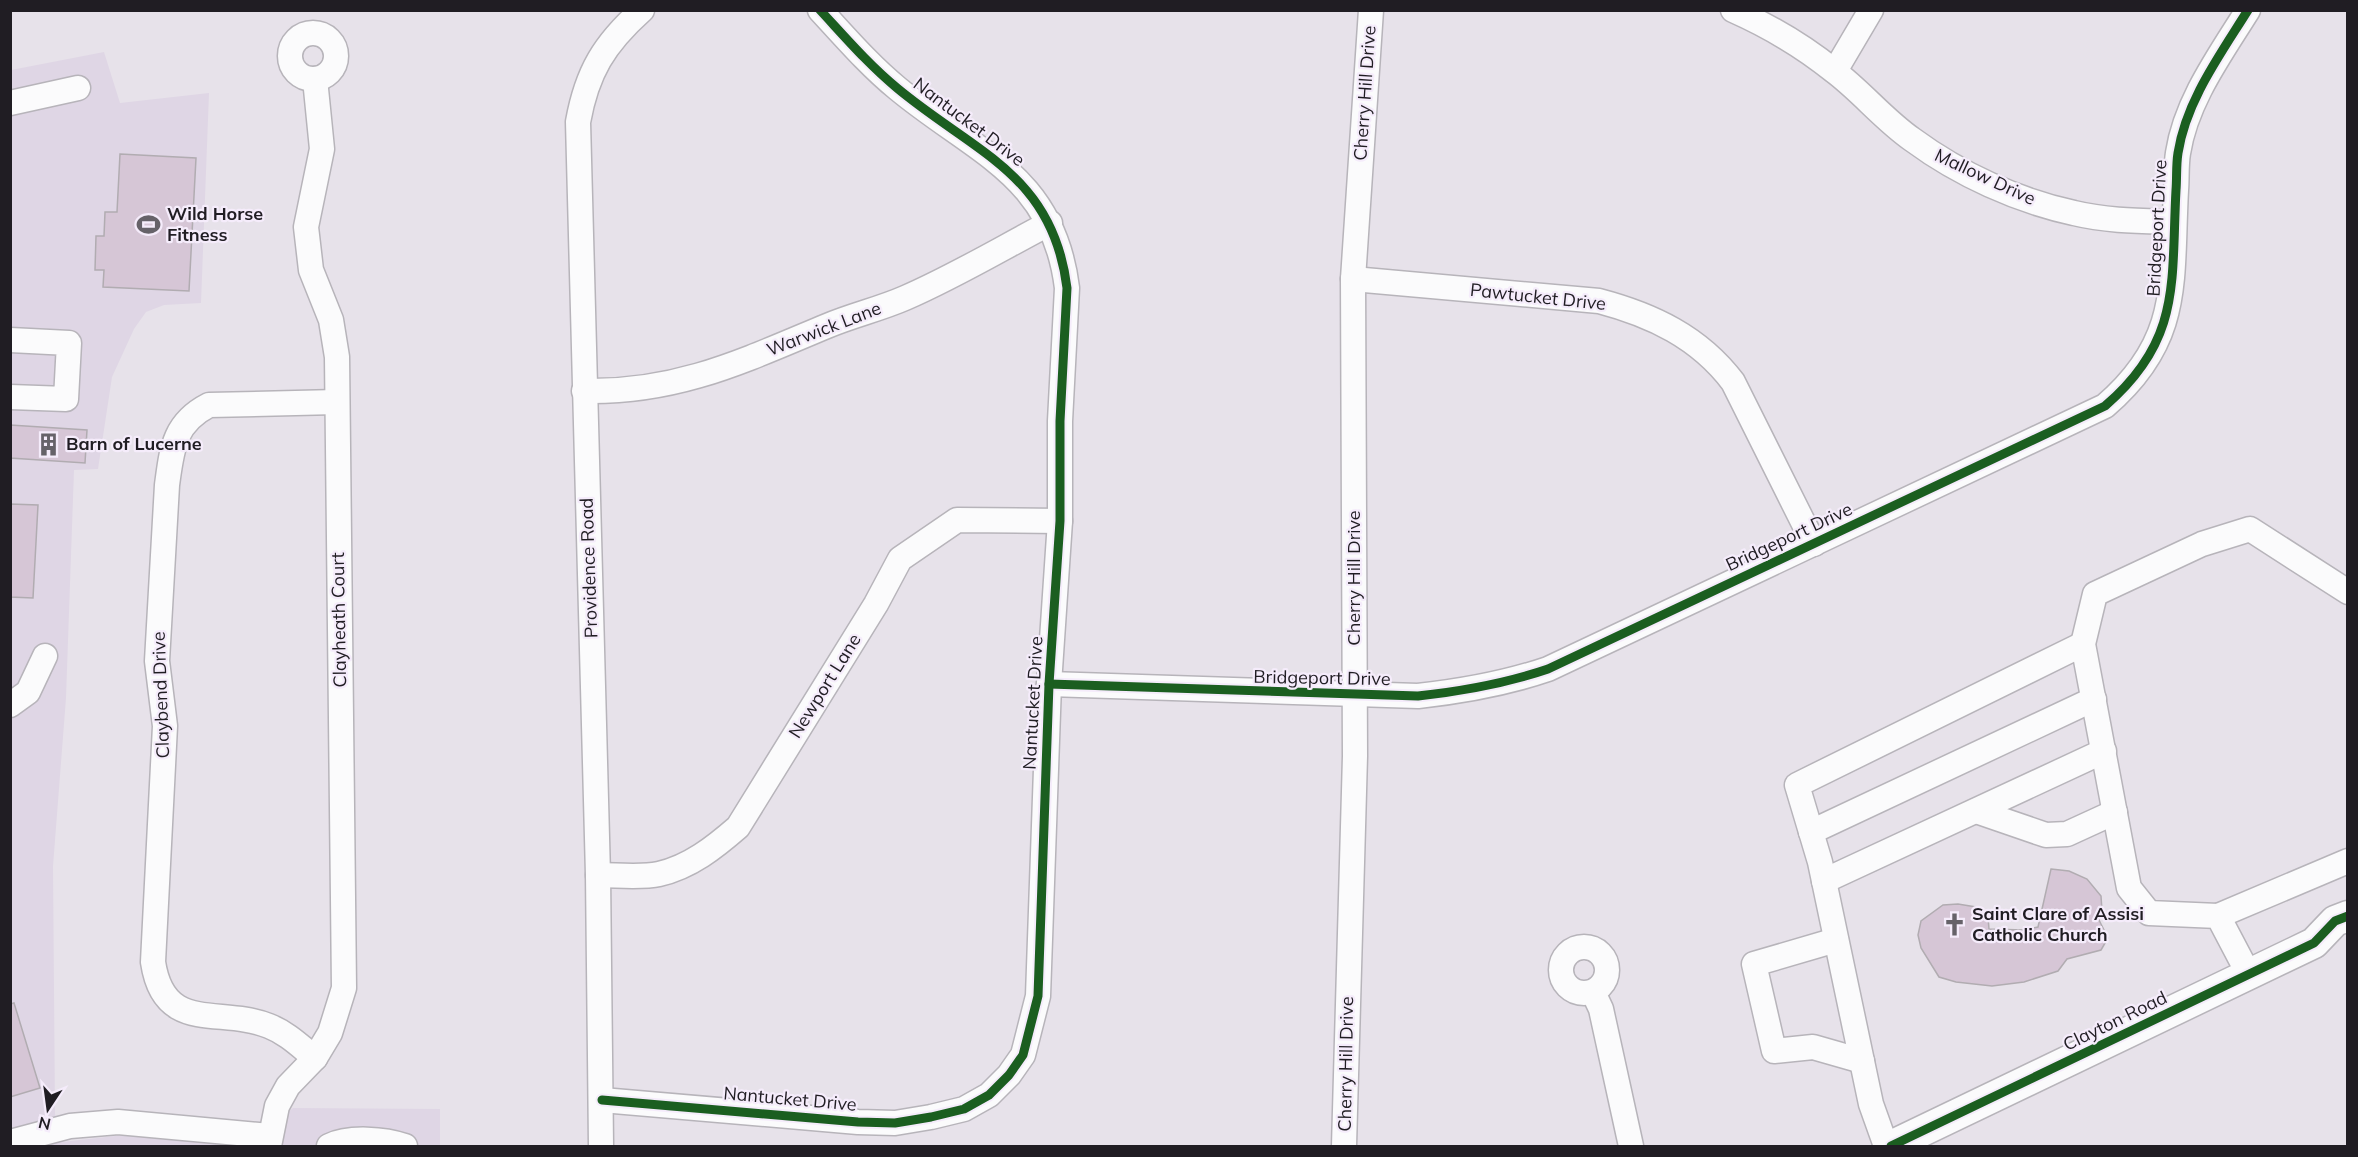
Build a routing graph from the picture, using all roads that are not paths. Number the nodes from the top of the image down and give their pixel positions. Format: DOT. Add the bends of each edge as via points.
graph roads {
  1 [pos="642,10"];
  2 [pos="820,10"];
  3 [pos="1371,10"];
  4 [pos="1732,10"];
  5 [pos="1871,10"];
  6 [pos="2248,10"];
  7 [pos="1835,71"];
  8 [pos="315,80"];
  9 [pos="78,88"];
  10 [pos="10,103"];
  11 [pos="2174,222"];
  12 [pos="1050,223"];
  13 [pos="1353,279"];
  14 [pos="10,340"];
  15 [pos="584,391"];
  16 [pos="10,397"];
  17 [pos="337,402"];
  18 [pos="1060,521"];
  19 [pos="1814,544"];
  20 [pos="2348,592"];
  21 [pos="2083,644"];
  22 [pos="45,656"];
  23 [pos="1049,684"];
  24 [pos="1354,696"];
  25 [pos="2094,699"];
  26 [pos="10,705"];
  27 [pos="2104,752"];
  28 [pos="1976,811"];
  29 [pos="2115,812"];
  30 [pos="1811,832"];
  31 [pos="2348,861"];
  32 [pos="1822,871"];
  33 [pos="598,875"];
  34 [pos="2218,916"];
  35 [pos="2348,916"];
  36 [pos="2348,939"];
  37 [pos="1836,940"];
  38 [pos="2314,943"];
  39 [pos="2249,975"];
  40 [pos="1593,992"];
  41 [pos="315,1058"];
  42 [pos="1862,1061"];
  43 [pos="602,1100"];
  44 [pos="269,1141"];
  45 [pos="10,1142"];
  46 [pos="329,1146"];
  47 [pos="405,1146"];
  48 [pos="601,1146"];
  49 [pos="1344,1146"];
  50 [pos="1631,1146"];
  51 [pos="1888,1146"];
  1 -- 15 [label="street, Providence Road" via="594,65 578,122"];
  2 -- 12 [label="street, Nantucket Drive" via="896,88 1017,177"];
  3 -- 13 [label="street, Cherry Hill Drive"];
  4 -- 7 [label="street, Mallow Drive" via="1762,22"];
  5 -- 7 [label="street"];
  6 -- 11 [label="street, Bridgeport Drive" via="2185,120 2178,154"];
  7 -- 11 [label="street, Mallow Drive" via="1912,140 1953,166 1996,186 2074,213 2116,220"];
  8 -- 17 [label="street, Clayheath Court" via="322,149 306,227 311,270 336,340"];
  9 -- 10 [label="street"];
  11 -- 19 [label="street, Bridgeport Drive" via="2172,297 2164,326 2138,374 2105,406"];
  12 -- 15 [label="street, Warwick Lane" via="904,298 716,371 624,392"];
  12 -- 18 [label="street, Nantucket Drive" via="1067,288 1060,421"];
  13 -- 19 [label="street, Pawtucket Drive" via="1599,301 1629,309 1678,332 1713,358 1733,381"];
  13 -- 24 [label="street, Cherry Hill Drive"];
  14 -- 16 [label="street" via="69,343 66,399"];
  15 -- 33 [label="street, Providence Road"];
  17 -- 41 [label="street, Clayheath Court" via="344,988 330,1033"];
  17 -- 41 [label="street, Claybend Drive" via="209,405 191,414 183,424 167,485 157,661 165,726 153,962 156,981 167,999 181,1011 269,1026"];
  18 -- 23 [label="street, Nantucket Drive"];
  18 -- 33 [label="street, Newport Lane" via="957,520 900,559 738,826 714,849 685,865 658,874"];
  19 -- 24 [label="street, Bridgeport Drive" via="1548,669 1513,681 1476,690 1418,696"];
  20 -- 21 [label="street" via="2250,529 2202,544 2095,594"];
  21 -- 25 [label="street"];
  21 -- 30 [label="street" via="1797,785"];
  22 -- 26 [label="street" via="28,692"];
  23 -- 24 [label="street, Bridgeport Drive"];
  23 -- 43 [label="street, Nantucket Drive" via="1038,996 1023,1055 989,1095 964,1109 895,1124"];
  24 -- 49 [label="street, Cherry Hill Drive"];
  25 -- 27 [label="street"];
  25 -- 30 [label="street"];
  27 -- 28 [label="street"];
  27 -- 29 [label="street"];
  28 -- 29 [label="street" via="2046,835 2067,834"];
  28 -- 32 [label="street"];
  29 -- 34 [label="street" via="2129,888 2149,913"];
  30 -- 32 [label="street"];
  31 -- 34 [label="street"];
  32 -- 37 [label="street"];
  33 -- 43 [label="street, Providence Road"];
  34 -- 39 [label="street"];
  35 -- 38 [label="main road, Clayton Road" via="2335,921"];
  36 -- 38 [label="main road, Clayton Road"];
  37 -- 42 [label="street"];
  37 -- 42 [label="street" via="1754,964 1774,1051 1813,1047"];
  38 -- 39 [label="main road, Clayton Road"];
  39 -- 51 [label="main road, Clayton Road"];
  40 -- 50 [label="street" via="1601,1009"];
  41 -- 44 [label="street, Clayheath Court" via="288,1086 277,1106"];
  42 -- 51 [label="street" via="1871,1104"];
  43 -- 48 [label="street, Providence Road"];
  44 -- 45 [label="street" via="118,1122 70,1126"];
  46 -- 47 [label="street" via="378,1140"];
}
